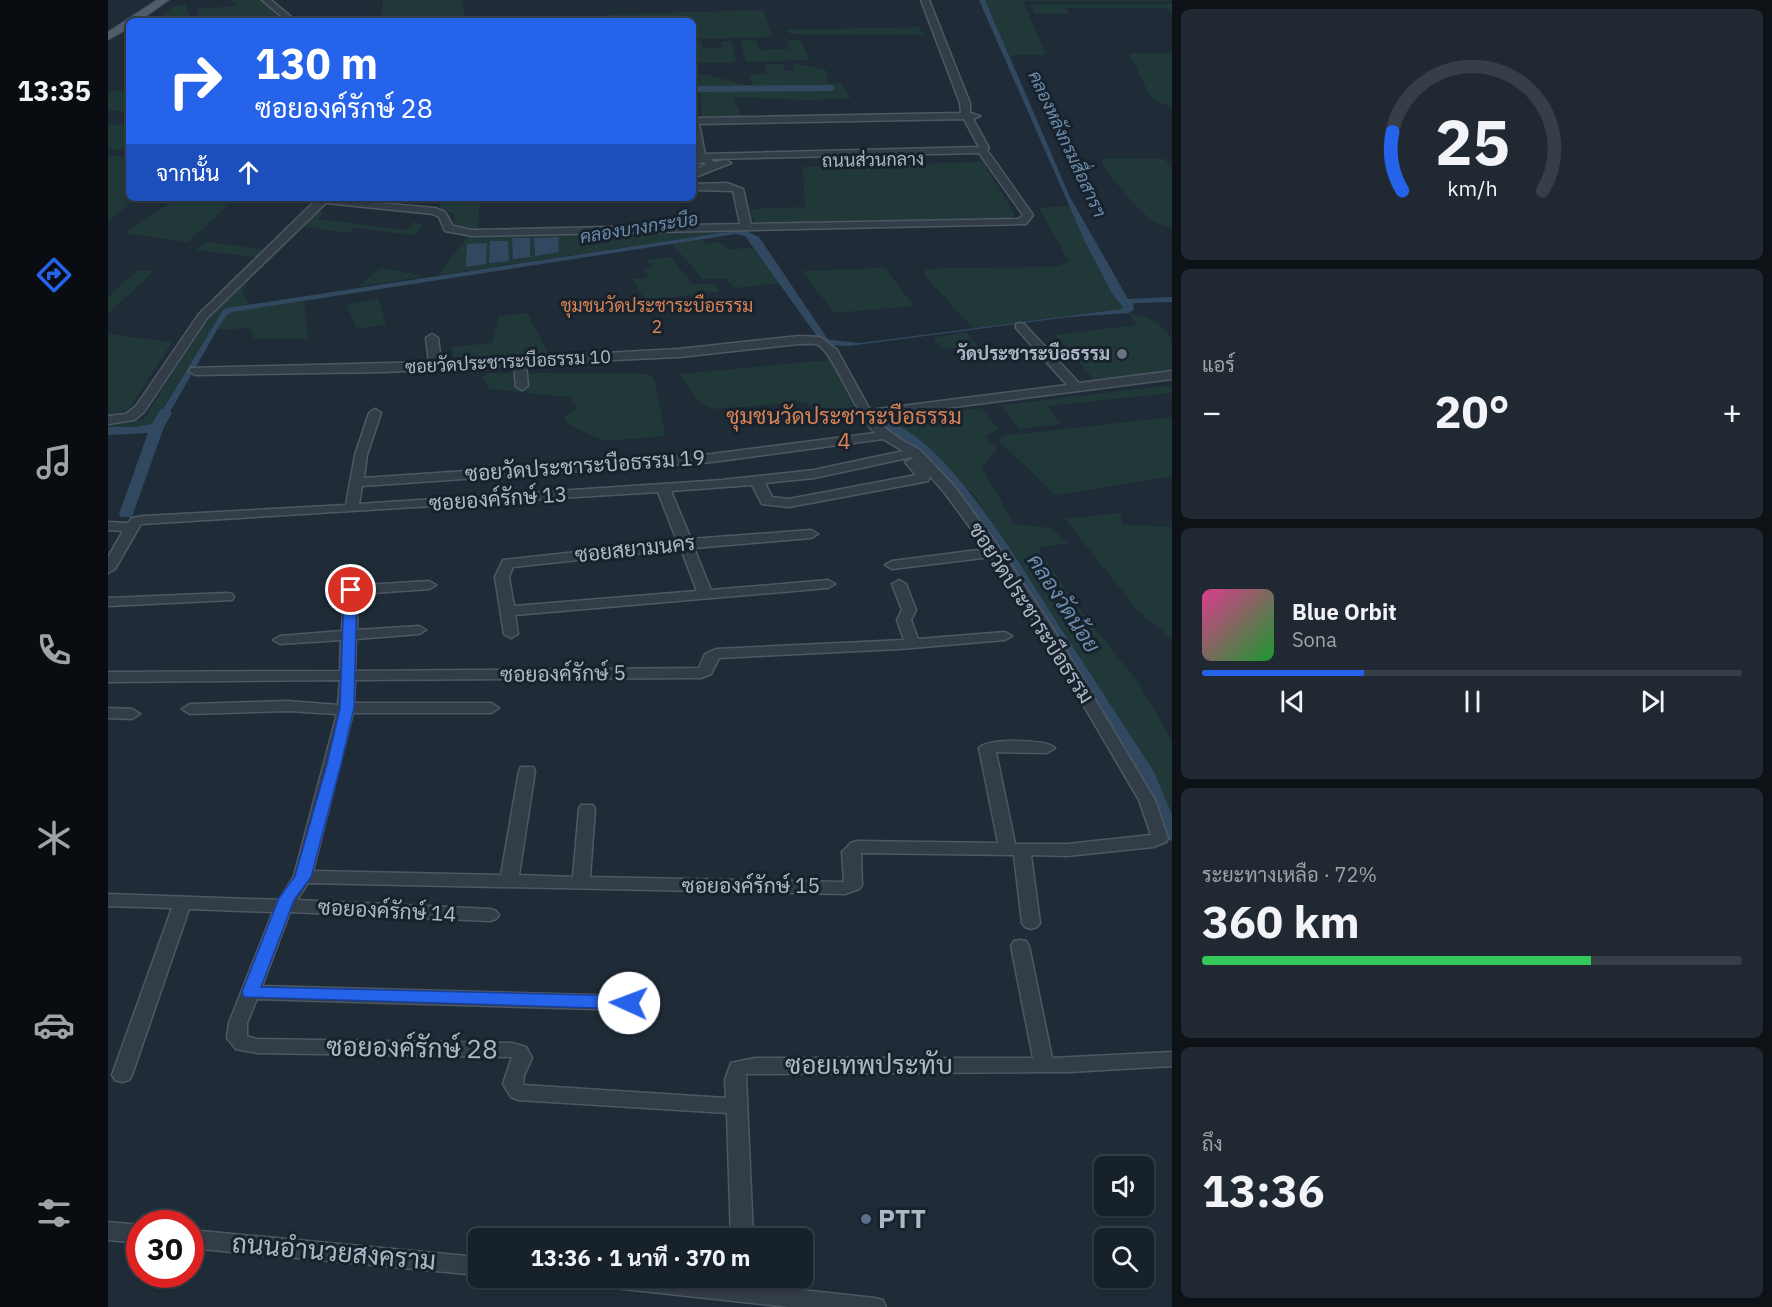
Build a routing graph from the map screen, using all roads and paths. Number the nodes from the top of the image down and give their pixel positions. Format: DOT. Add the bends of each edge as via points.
graph roads {
  1 [pos="266,0"];
  2 [pos="925,0"];
  3 [pos="164,1"];
  4 [pos="137,18"];
  5 [pos="288,18"];
  6 [pos="126,25"];
  7 [pos="108,37"];
  8 [pos="965,103"];
  9 [pos="967,116"];
  10 [pos="979,116"];
  11 [pos="696,120"];
  12 [pos="984,154"];
  13 [pos="772,158"];
  14 [pos="696,159"];
  15 [pos="712,165"];
  16 [pos="696,173"];
  17 [pos="696,187"];
  18 [pos="322,201"];
  19 [pos="335,201"];
  20 [pos="746,227"];
  21 [pos="1020,326"];
  22 [pos="432,338"];
  23 [pos="820,341"];
  24 [pos="519,360"];
  25 [pos="435,365"];
  26 [pos="195,371"];
  27 [pos="1172,375"];
  28 [pos="522,386"];
  29 [pos="1075,386"];
  30 [pos="375,413"];
  31 [pos="865,413"];
  32 [pos="108,420"];
  33 [pos="885,435"];
  34 [pos="908,453"];
  35 [pos="757,481"];
  36 [pos="356,482"];
  37 [pos="663,489"];
  38 [pos="352,508"];
  39 [pos="108,526"];
  40 [pos="132,527"];
  41 [pos="812,534"];
  42 [pos="686,544"];
  43 [pos="995,552"];
  44 [pos="892,565"];
  45 [pos="108,569"];
  46 [pos="828,584"];
  47 [pos="899,584"];
  48 [pos="429,585"];
  49 [pos="706,594"];
  50 [pos="227,597"];
  51 [pos="108,602"];
  52 [pos="507,611"];
  53 [pos="419,630"];
  54 [pos="511,634"];
  55 [pos="350,636"];
  56 [pos="1005,636"];
  57 [pos="280,640"];
  58 [pos="912,643"];
  59 [pos="349,676"];
  60 [pos="108,677"];
  61 [pos="491,708"];
  62 [pos="190,709"];
  63 [pos="346,709"];
  64 [pos="108,713"];
  65 [pos="132,714"];
  66 [pos="1047,748"];
  67 [pos="527,771"];
  68 [pos="587,808"];
  69 [pos="1160,838"];
  70 [pos="1015,849"];
  71 [pos="303,877"];
  72 [pos="509,882"];
  73 [pos="580,884"];
  74 [pos="108,900"];
  75 [pos="183,902"];
  76 [pos="284,906"];
  77 [pos="490,915"];
  78 [pos="1031,923"];
  79 [pos="1020,946"];
  80 [pos="250,992"];
  81 [pos="629,1003"];
  82 [pos="1172,1059"];
  83 [pos="1044,1065"];
  84 [pos="122,1075"];
  85 [pos="736,1106"];
  86 [pos="742,1228"];
  87 [pos="108,1231"];
  88 [pos="126,1233"];
  89 [pos="204,1240"];
  90 [pos="468,1265"];
  91 [pos="762,1288"];
  92 [pos="875,1307"];
  1 -- 5 [label="street"];
  2 -- 8 [label="street"];
  3 -- 4 [label="main road"];
  6 -- 7 [label="main road"];
  8 -- 9 [label="street"];
  8 -- 10 [label="street"];
  9 -- 10 [label="street"];
  9 -- 11 [label="street"];
  9 -- 12 [label="street"];
  10 -- 12 [label="street" via="994,153"];
  12 -- 13 [label="street, ถนนส่วนกลาง"];
  12 -- 20 [label="street" via="1028,215 1022,222"];
  13 -- 14 [label="street, ถนนส่วนกลาง"];
  13 -- 15 [label="street, ถนนส่วนกลาง"];
  14 -- 15 [label="street"];
  15 -- 16 [label="street, ถนนส่วนกลาง"];
  17 -- 20 [label="street" via="738,189"];
  18 -- 32 [label="street" via="203,316 140,409 130,417"];
  19 -- 20 [label="street" via="435,211 446,218 449,229 471,233"];
  21 -- 29 [label="street"];
  22 -- 25 [label="street"];
  23 -- 24 [label="street, ซอยวัดประชาระบือธรรม 10" via="679,353"];
  23 -- 31 [label="street, ซอยวัดประชาระบือธรรม" via="831,350"];
  24 -- 25 [label="street, ซอยวัดประชาระบือธรรม 10"];
  24 -- 28 [label="street"];
  25 -- 26 [label="street, ซอยวัดประชาระบือธรรม 10"];
  27 -- 29 [label="street"];
  29 -- 31 [label="street"];
  30 -- 36 [label="street"];
  31 -- 33 [label="street, ซอยวัดประชาระบือธรรม"];
  33 -- 34 [label="street, ซอยวัดประชาระบือธรรม"];
  33 -- 36 [label="street, ซอยวัดประชาระบือธรรม 19" via="712,458"];
  34 -- 35 [label="street, ซอยองค์รักษ์ 13" via="814,474"];
  34 -- 35 [label="street" via="923,478 782,503 767,501"];
  34 -- 43 [label="street, ซอยวัดประชาระบือธรรม" via="949,489"];
  35 -- 37 [label="street, ซอยองค์รักษ์ 13"];
  36 -- 38 [label="street"];
  37 -- 38 [label="street, ซอยองค์รักษ์ 13"];
  37 -- 42 [label="street"];
  38 -- 40 [label="street, ซอยองค์รักษ์ 13" via="144,520"];
  39 -- 40 [label="street, ซอยองค์รักษ์ 13"];
  40 -- 45 [label="street"];
  41 -- 42 [label="street, ซอยสยามนคร"];
  42 -- 49 [label="street"];
  42 -- 52 [label="street, ซอยสยามนคร" via="508,563 502,577"];
  43 -- 44 [label="street"];
  43 -- 69 [label="street, ซอยวัดประชาระบือธรรม" via="1043,624 1141,790"];
  46 -- 49 [label="street"];
  47 -- 58 [label="street" via="909,610 904,620"];
  48 -- 55 [label="street, ซอยองค์รักษ์ 28" via="351,590"];
  49 -- 52 [label="street"];
  50 -- 51 [label="street"];
  52 -- 54 [label="street, ซอยสยามนคร"];
  53 -- 55 [label="street"];
  55 -- 57 [label="street"];
  55 -- 59 [label="street, ซอยองค์รักษ์ 28"];
  56 -- 58 [label="street, ซอยองค์รักษ์ 5"];
  58 -- 59 [label="street, ซอยองค์รักษ์ 5" via="716,654 701,673"];
  59 -- 60 [label="street, ซอยองค์รักษ์ 5"];
  59 -- 63 [label="street, ซอยองค์รักษ์ 28"];
  61 -- 63 [label="street"];
  62 -- 63 [label="street"];
  63 -- 71 [label="street, ซอยองค์รักษ์ 28"];
  64 -- 65 [label="street"];
  66 -- 70 [label="street" via="987,748"];
  67 -- 72 [label="street"];
  68 -- 73 [label="street"];
  69 -- 70 [label="street, ซอยองค์รักษ์ 15" via="1084,849"];
  70 -- 73 [label="street, ซอยองค์รักษ์ 15" via="857,847 851,852 853,885 845,888"];
  70 -- 78 [label="street"];
  71 -- 72 [label="street, ซอยองค์รักษ์ 15"];
  71 -- 76 [label="street, ซอยองค์รักษ์ 28"];
  72 -- 73 [label="street, ซอยองค์รักษ์ 15"];
  74 -- 75 [label="street, ซอยองค์รักษ์ 14"];
  75 -- 76 [label="street, ซอยองค์รักษ์ 14"];
  75 -- 84 [label="street"];
  76 -- 77 [label="street, ซอยองค์รักษ์ 14"];
  76 -- 80 [label="street, ซอยองค์รักษ์ 28"];
  79 -- 83 [label="street"];
  80 -- 81 [label="street"];
  80 -- 85 [label="street, ซอยองค์รักษ์ 28" via="236,1031 243,1044 512,1050 522,1058 513,1079 518,1092"];
  82 -- 83 [label="street, ซอยเทพประทับ"];
  83 -- 85 [label="street, ซอยเทพประทับ" via="755,1065 738,1068"];
  85 -- 86 [label="street, ซอยเทพประทับ"];
  87 -- 88 [label="street"];
  89 -- 90 [label="street, ถนนอำนวยสงคราม"];
  91 -- 92 [label="street"];
}
